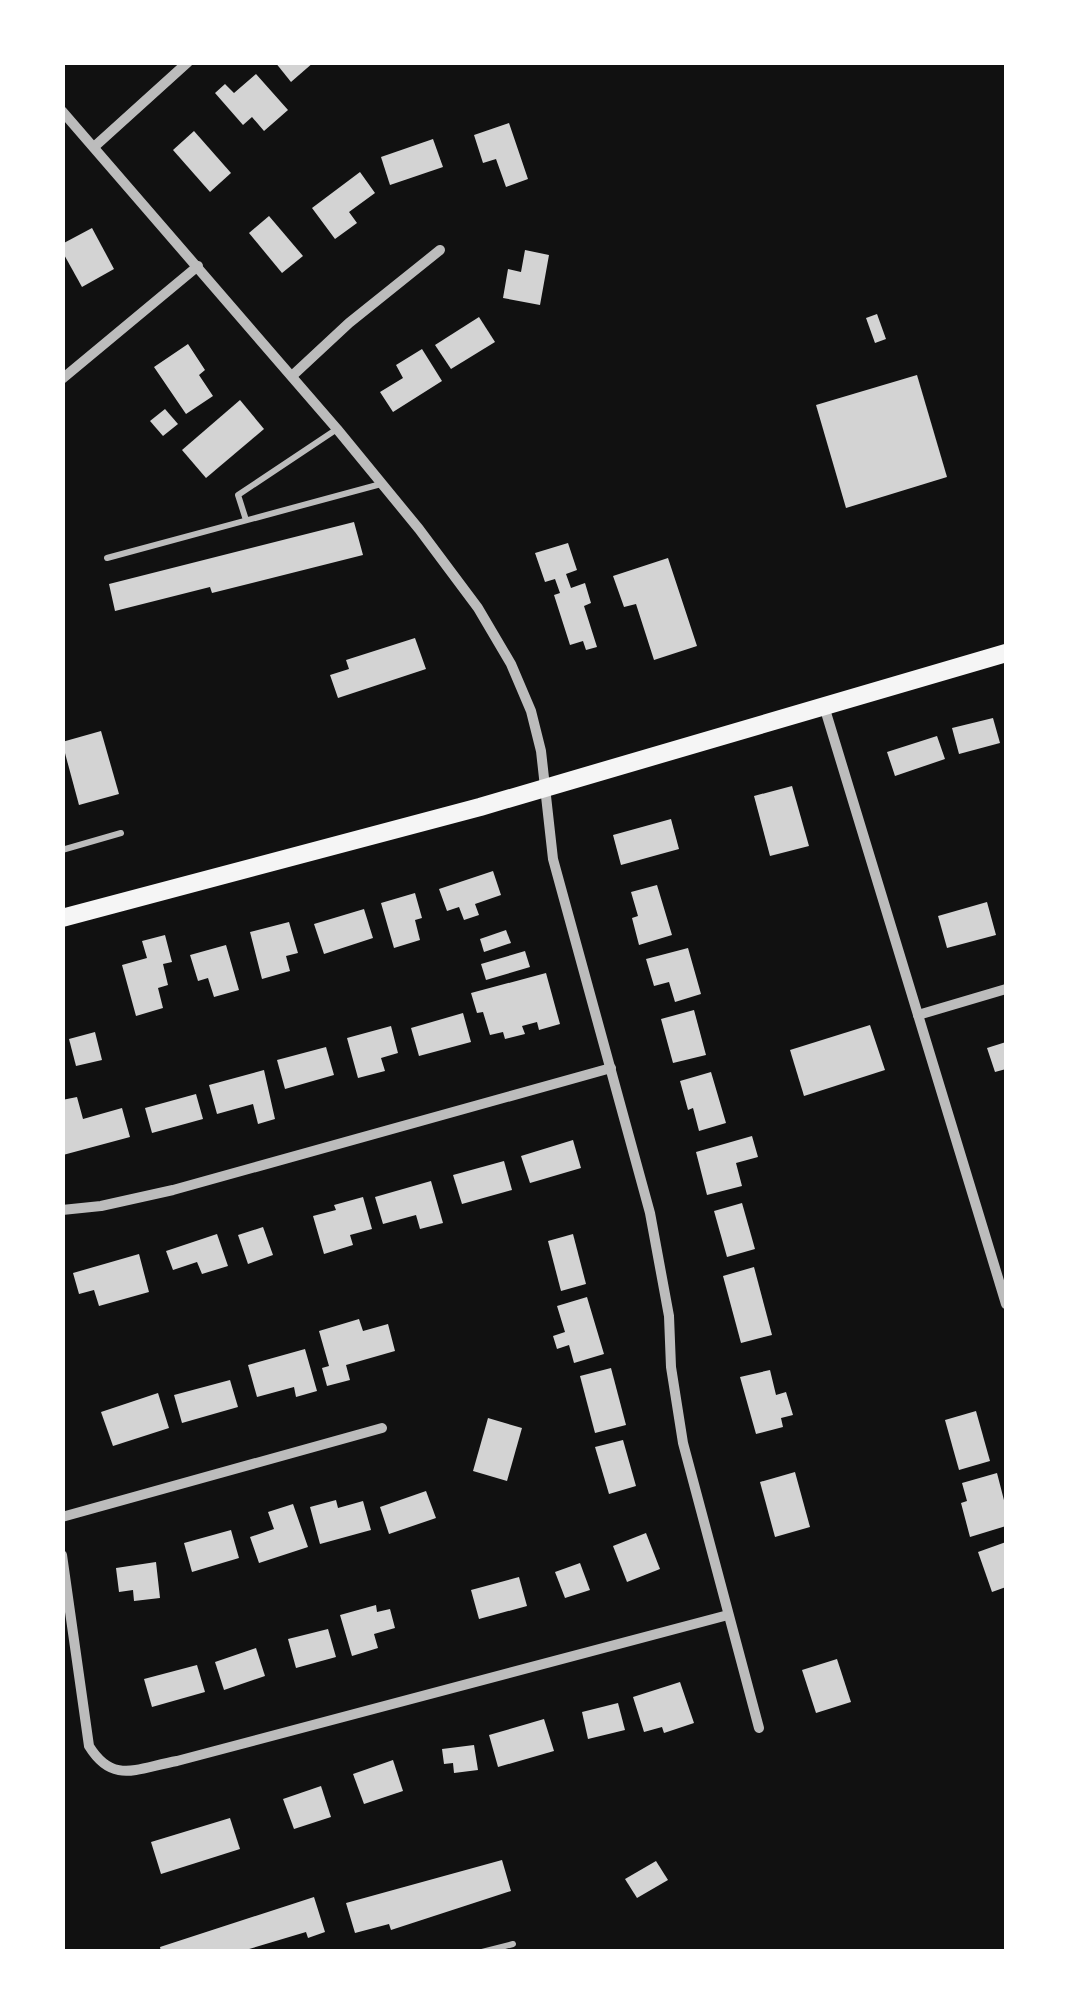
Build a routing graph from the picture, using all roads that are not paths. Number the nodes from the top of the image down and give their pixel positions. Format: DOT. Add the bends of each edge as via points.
graph roads {
  1 [pos="188,62"];
  2 [pos="62,111"];
  3 [pos="94,147"];
  4 [pos="440,250"];
  5 [pos="198,266"];
  6 [pos="292,376"];
  7 [pos="62,380"];
  8 [pos="338,429"];
  9 [pos="382,484"];
  10 [pos="246,520"];
  11 [pos="107,558"];
  12 [pos="1006,653"];
  13 [pos="824,706"];
  14 [pos="544,786"];
  15 [pos="122,833"];
  16 [pos="62,850"];
  17 [pos="62,918"];
  18 [pos="1006,989"];
  19 [pos="918,1015"];
  20 [pos="611,1068"];
  21 [pos="62,1210"];
  22 [pos="1006,1304"];
  23 [pos="382,1428"];
  24 [pos="62,1517"];
  25 [pos="62,1555"];
  26 [pos="728,1615"];
  27 [pos="758,1728"];
  28 [pos="512,1944"];
  29 [pos="482,1952"];
  1 -- 3 [label="street"];
  2 -- 3 [label="street"];
  3 -- 5 [label="street"];
  4 -- 6 [label="street"];
  5 -- 6 [label="street"];
  5 -- 7 [label="street"];
  6 -- 8 [label="street"];
  8 -- 9 [label="street"];
  8 -- 10 [label="lane" via="238,496"];
  9 -- 10 [label="lane"];
  9 -- 14 [label="street" via="498,639 530,711"];
  10 -- 11 [label="lane"];
  12 -- 13 [label="main road"];
  13 -- 14 [label="main road"];
  13 -- 19 [label="street"];
  14 -- 17 [label="main road"];
  14 -- 20 [label="street" via="553,860"];
  15 -- 16 [label="lane"];
  18 -- 19 [label="street"];
  19 -- 22 [label="street"];
  20 -- 21 [label="street" via="172,1190"];
  20 -- 26 [label="street" via="658,1254 683,1443"];
  23 -- 24 [label="street"];
  25 -- 26 [label="street" via="89,1746 100,1765 116,1772 177,1762"];
  26 -- 27 [label="street"];
  28 -- 29 [label="lane"];
}
